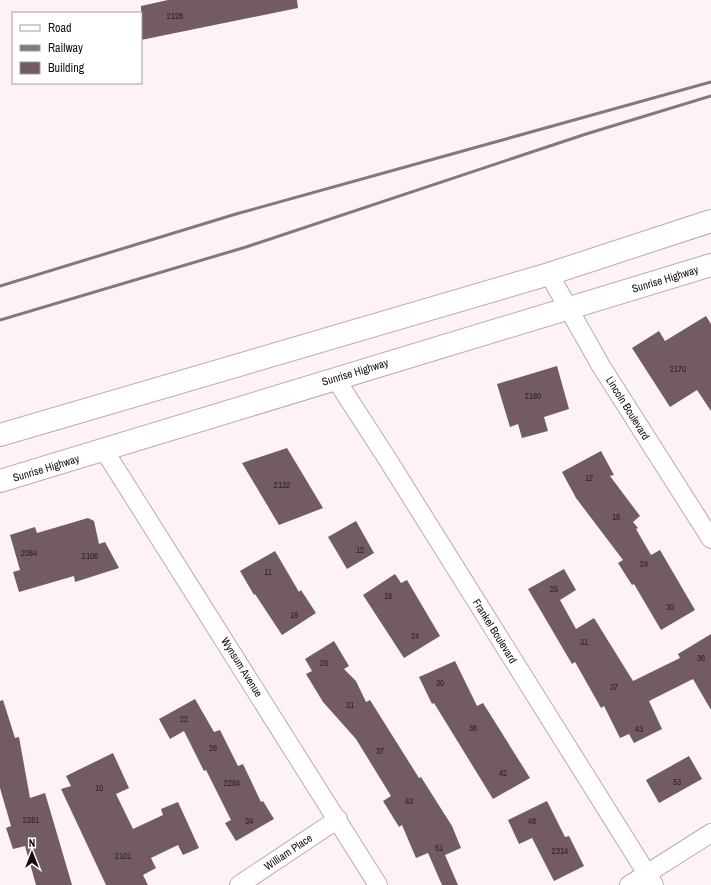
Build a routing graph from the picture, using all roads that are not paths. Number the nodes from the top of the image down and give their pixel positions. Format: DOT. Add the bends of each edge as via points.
graph roads {
  1 [pos="711,221"];
  2 [pos="711,265"];
  3 [pos="549,274"];
  4 [pos="568,309"];
  5 [pos="335,378"];
  6 [pos="0,435"];
  7 [pos="104,450"];
  8 [pos="0,481"];
  9 [pos="711,539"];
  10 [pos="338,819"];
  11 [pos="711,833"];
  12 [pos="650,879"];
  13 [pos="239,885"];
  14 [pos="378,885"];
  15 [pos="629,885"];
  1 -- 3 [label="highway"];
  2 -- 4 [label="highway, Sunrise Highway"];
  3 -- 4 [label="street, Lincoln Boulevard"];
  3 -- 6 [label="highway"];
  4 -- 5 [label="highway, Sunrise Highway"];
  4 -- 9 [label="street, Lincoln Boulevard" via="601,366"];
  5 -- 7 [label="highway, Sunrise Highway"];
  5 -- 12 [label="street, Frankel Boulevard"];
  7 -- 8 [label="highway, Sunrise Highway"];
  7 -- 10 [label="street, Wynsum Avenue"];
  10 -- 13 [label="street, William Place"];
  10 -- 14 [label="street, Wynsum Avenue"];
  11 -- 12 [label="street"];
  12 -- 15 [label="street"];
}
